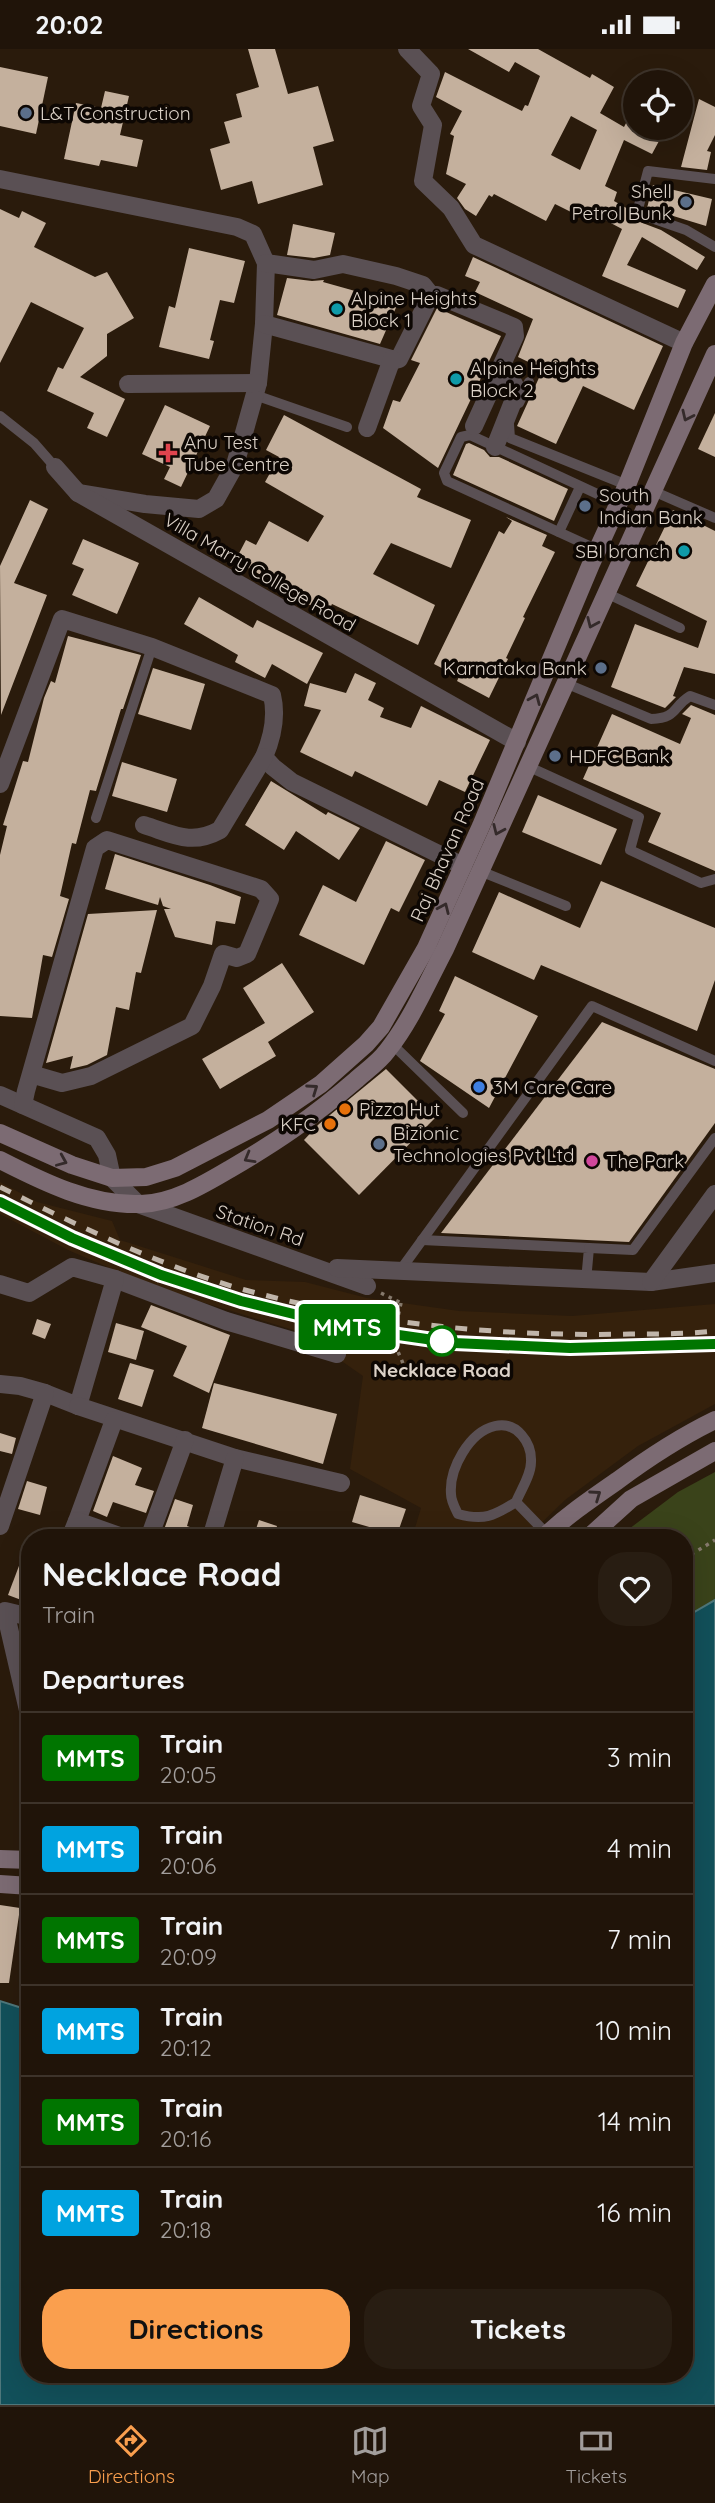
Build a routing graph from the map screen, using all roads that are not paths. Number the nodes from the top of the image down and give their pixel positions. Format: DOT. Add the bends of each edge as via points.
graph roads {
  1 [pos="407,49"];
  2 [pos="0,179"];
  3 [pos="715,179"];
  4 [pos="715,247"];
  5 [pos="266,263"];
  6 [pos="715,284"];
  7 [pos="431,295"];
  8 [pos="264,324"];
  9 [pos="684,343"];
  10 [pos="715,354"];
  11 [pos="392,359"];
  12 [pos="497,375"];
  13 [pos="529,382"];
  14 [pos="128,384"];
  15 [pos="256,389"];
  16 [pos="0,416"];
  17 [pos="474,426"];
  18 [pos="347,427"];
  19 [pos="367,428"];
  20 [pos="495,447"];
  21 [pos="55,467"];
  22 [pos="627,485"];
  23 [pos="580,487"];
  24 [pos="653,491"];
  25 [pos="78,493"];
  26 [pos="619,504"];
  27 [pos="715,518"];
  28 [pos="559,532"];
  29 [pos="598,549"];
  30 [pos="606,593"];
  31 [pos="680,628"];
  32 [pos="152,647"];
  33 [pos="565,683"];
  34 [pos="715,705"];
  35 [pos="517,742"];
  36 [pos="264,757"];
  37 [pos="527,766"];
  38 [pos="0,784"];
  39 [pos="96,818"];
  40 [pos="144,825"];
  41 [pos="472,869"];
  42 [pos="715,879"];
  43 [pos="566,906"];
  44 [pos="392,1044"];
  45 [pos="715,1061"];
  46 [pos="31,1074"];
  47 [pos="0,1095"];
  48 [pos="23,1105"];
  49 [pos="463,1113"];
  50 [pos="0,1133"];
  51 [pos="715,1137"];
  52 [pos="0,1160"];
  53 [pos="112,1178"];
  54 [pos="715,1194"];
  55 [pos="138,1204"];
  56 [pos="422,1240"];
  57 [pos="589,1248"];
  58 [pos="316,1267"];
  59 [pos="399,1272"];
  60 [pos="715,1273"];
  61 [pos="115,1279"];
  62 [pos="586,1281"];
  63 [pos="651,1282"];
  64 [pos="0,1285"];
  65 [pos="367,1286"];
  66 [pos="337,1354"];
  67 [pos="0,1384"];
  68 [pos="46,1394"];
  69 [pos="78,1406"];
  70 [pos="114,1420"];
  71 [pos="715,1420"];
  72 [pos="185,1440"];
  73 [pos="715,1451"];
  74 [pos="235,1458"];
  75 [pos="341,1483"];
  76 [pos="516,1502"];
  77 [pos="77,1521"];
  78 [pos="0,1526"];
  79 [pos="74,1529"];
  80 [pos="100,1529"];
  81 [pos="152,1529"];
  82 [pos="214,1529"];
  83 [pos="539,1529"];
  84 [pos="552,1529"];
  85 [pos="598,1529"];
  86 [pos="21,1615"];
  87 [pos="21,1680"];
  88 [pos="0,1859"];
  89 [pos="21,1860"];
  90 [pos="0,1884"];
  91 [pos="21,1885"];
  1 -- 9 [label="street" via="431,74 421,106 433,125 423,181 452,208 474,245"];
  2 -- 5 [label="street" via="237,227 253,234"];
  3 -- 4 [label="lane" via="648,171 637,213 686,230"];
  5 -- 7 [label="street" via="314,270 343,264 423,285"];
  5 -- 8 [label="street"];
  6 -- 9 [label="main road, Raj Bhavan Road"];
  7 -- 11 [label="street" via="399,359"];
  7 -- 12 [label="street" via="514,327 515,336"];
  8 -- 11 [label="street"];
  8 -- 15 [label="street"];
  9 -- 22 [label="main road, Raj Bhavan Road"];
  10 -- 24 [label="main road, Raj Bhavan Road, one-way"];
  11 -- 19 [label="street"];
  12 -- 17 [label="street"];
  12 -- 20 [label="street" via="517,386"];
  13 -- 22 [label="lane" via="509,424 510,438"];
  14 -- 15 [label="street"];
  15 -- 18 [label="lane"];
  15 -- 25 [label="street" via="234,465 216,499 199,509"];
  16 -- 21 [label="lane, Villa Marry College Road"];
  20 -- 23 [label="lane"];
  20 -- 28 [label="lane" via="470,435 461,437 444,478"];
  21 -- 25 [label="street, Villa Marry College Road"];
  22 -- 26 [label="main road, Raj Bhavan Road"];
  23 -- 26 [label="lane"];
  23 -- 28 [label="lane"];
  24 -- 27 [label="lane"];
  24 -- 30 [label="main road, Raj Bhavan Road"];
  25 -- 35 [label="street, Villa Marry College Road"];
  26 -- 29 [label="main road, Raj Bhavan Road"];
  28 -- 29 [label="lane"];
  35 -- 29 [label="main road, Raj Bhavan Road, one-way"];
  30 -- 31 [label="lane"];
  30 -- 33 [label="main road, Raj Bhavan Road, one-way"];
  32 -- 36 [label="street" via="272,695 275,710"];
  32 -- 38 [label="street" via="62,619"];
  32 -- 39 [label="lane"];
  33 -- 34 [label="lane" via="651,719 667,719 690,696"];
  33 -- 37 [label="main road, Raj Bhavan Road"];
  35 -- 41 [label="main road, Raj Bhavan Road"];
  36 -- 40 [label="street" via="220,829 210,835 188,839"];
  36 -- 41 [label="street" via="292,782"];
  37 -- 41 [label="main road, Raj Bhavan Road, one-way"];
  37 -- 42 [label="lane" via="639,817 630,850 701,883"];
  41 -- 43 [label="lane"];
  41 -- 44 [label="main road, Raj Bhavan Road" via="445,949"];
  53 -- 41 [label="main road, Raj Bhavan Road, one-way" via="146,1177 175,1168 268,1120 321,1084 380,1027"];
  44 -- 49 [label="lane"];
  44 -- 55 [label="main road, Raj Bhavan Road, one-way" via="314,1116 275,1143 178,1196"];
  45 -- 56 [label="lane" via="592,1006"];
  46 -- 46 [label="street" via="62,1083 91,1076 192,1026 223,954 237,958 247,954 270,899 261,889 107,840 95,848"];
  46 -- 48 [label="street"];
  47 -- 48 [label="street"];
  48 -- 53 [label="street" via="97,1138"];
  50 -- 53 [label="main road, Raj Bhavan Road, one-way"];
  51 -- 57 [label="lane" via="633,1250"];
  52 -- 55 [label="main road, Raj Bhavan Road" via="67,1191"];
  53 -- 55 [label="street"];
  54 -- 63 [label="street"];
  55 -- 58 [label="street, Station Rd"];
  56 -- 57 [label="lane"];
  56 -- 59 [label="lane"];
  57 -- 62 [label="lane"];
  58 -- 59 [label="street"];
  58 -- 65 [label="street, Station Rd"];
  59 -- 62 [label="street"];
  60 -- 63 [label="street"];
  61 -- 64 [label="street" via="72,1267 29,1293"];
  61 -- 66 [label="street" via="226,1321"];
  61 -- 69 [label="street"];
  62 -- 63 [label="street"];
  67 -- 68 [label="street"];
  68 -- 69 [label="street"];
  68 -- 78 [label="street"];
  69 -- 70 [label="street"];
  70 -- 72 [label="street"];
  70 -- 77 [label="street"];
  84 -- 71 [label="main road, one-way" via="687,1433"];
  72 -- 74 [label="street"];
  72 -- 81 [label="street"];
  73 -- 85 [label="main road" via="631,1499"];
  74 -- 75 [label="street"];
  74 -- 82 [label="street"];
  76 -- 76 [label="lane" via="532,1464 529,1442 517,1430 497,1425 480,1433 465,1451 452,1474 451,1497 458,1514 477,1519 498,1514"];
  76 -- 83 [label="lane"];
  77 -- 79 [label="street"];
  77 -- 80 [label="street"];
  86 -- 87 [label="street" via="5,1611"];
  88 -- 89 [label="main road"];
  90 -- 91 [label="main road"];
}
